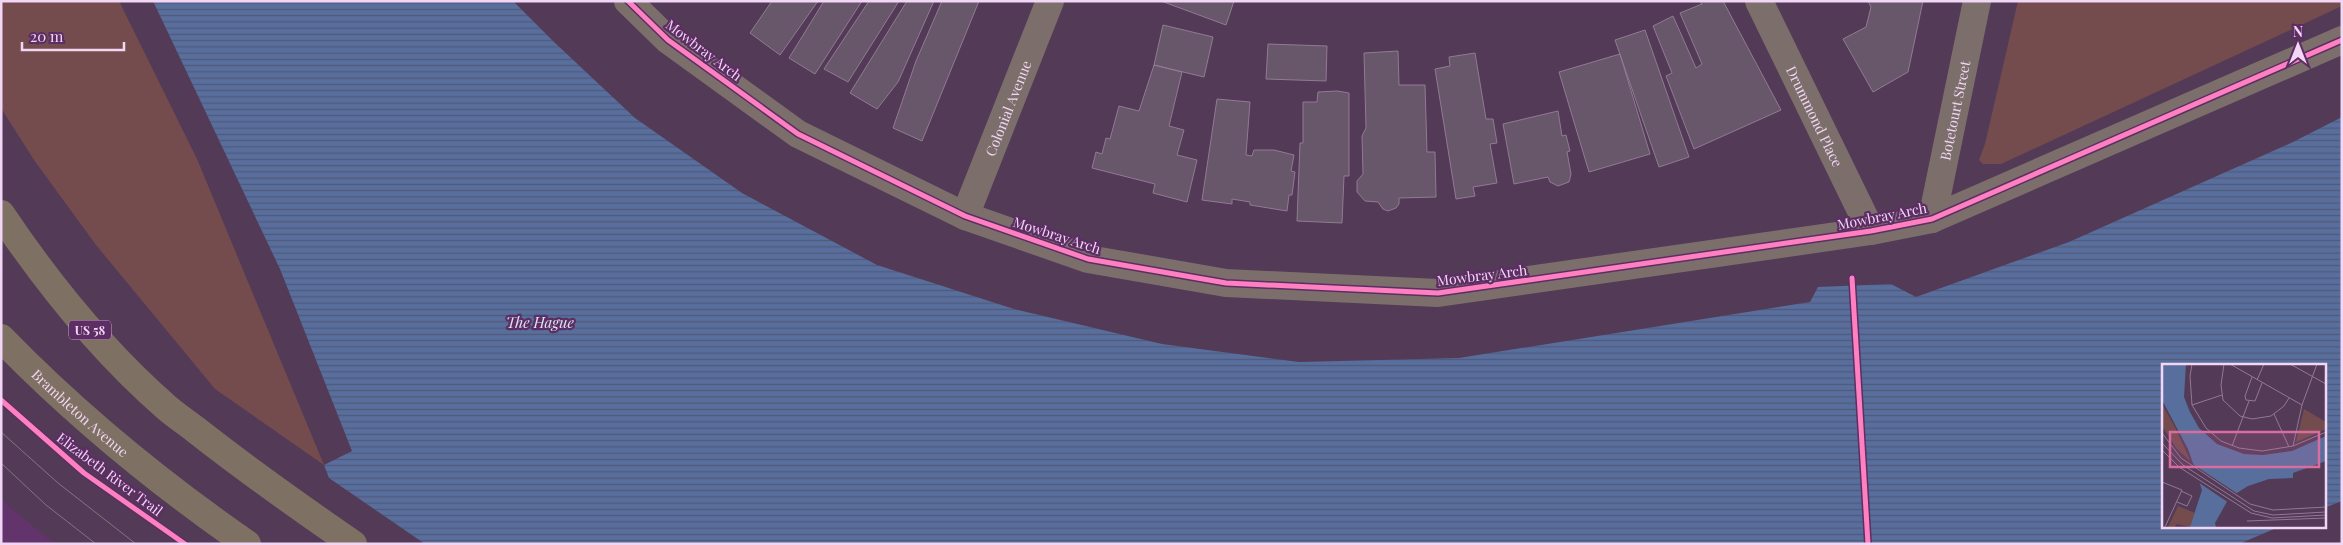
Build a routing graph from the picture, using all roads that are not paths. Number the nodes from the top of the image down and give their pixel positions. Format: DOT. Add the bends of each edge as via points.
graph roads {
  1 [pos="628,1"];
  2 [pos="1050,1"];
  3 [pos="1758,1"];
  4 [pos="1978,1"];
  5 [pos="2342,40"];
  6 [pos="1,214"];
  7 [pos="965,216"];
  8 [pos="1932,219"];
  9 [pos="1871,231"];
  10 [pos="1,338"];
  11 [pos="247,544"];
  12 [pos="352,544"];
  1 -- 7 [label="street, Mowbray Arch" via="668,40 798,134"];
  2 -- 7 [label="street, Colonial Avenue"];
  3 -- 9 [label="street, Drummond Place"];
  4 -- 8 [label="street, Botetourt Street"];
  5 -- 8 [label="street, Mowbray Arch"];
  6 -- 12 [label="main road, US 58" via="78,317 137,381 266,484"];
  7 -- 9 [label="street, Mowbray Arch" via="1088,258 1226,283 1438,293"];
  8 -- 9 [label="street, Mowbray Arch"];
  10 -- 11 [label="main road, Brambleton Avenue" via="118,446"];
}
